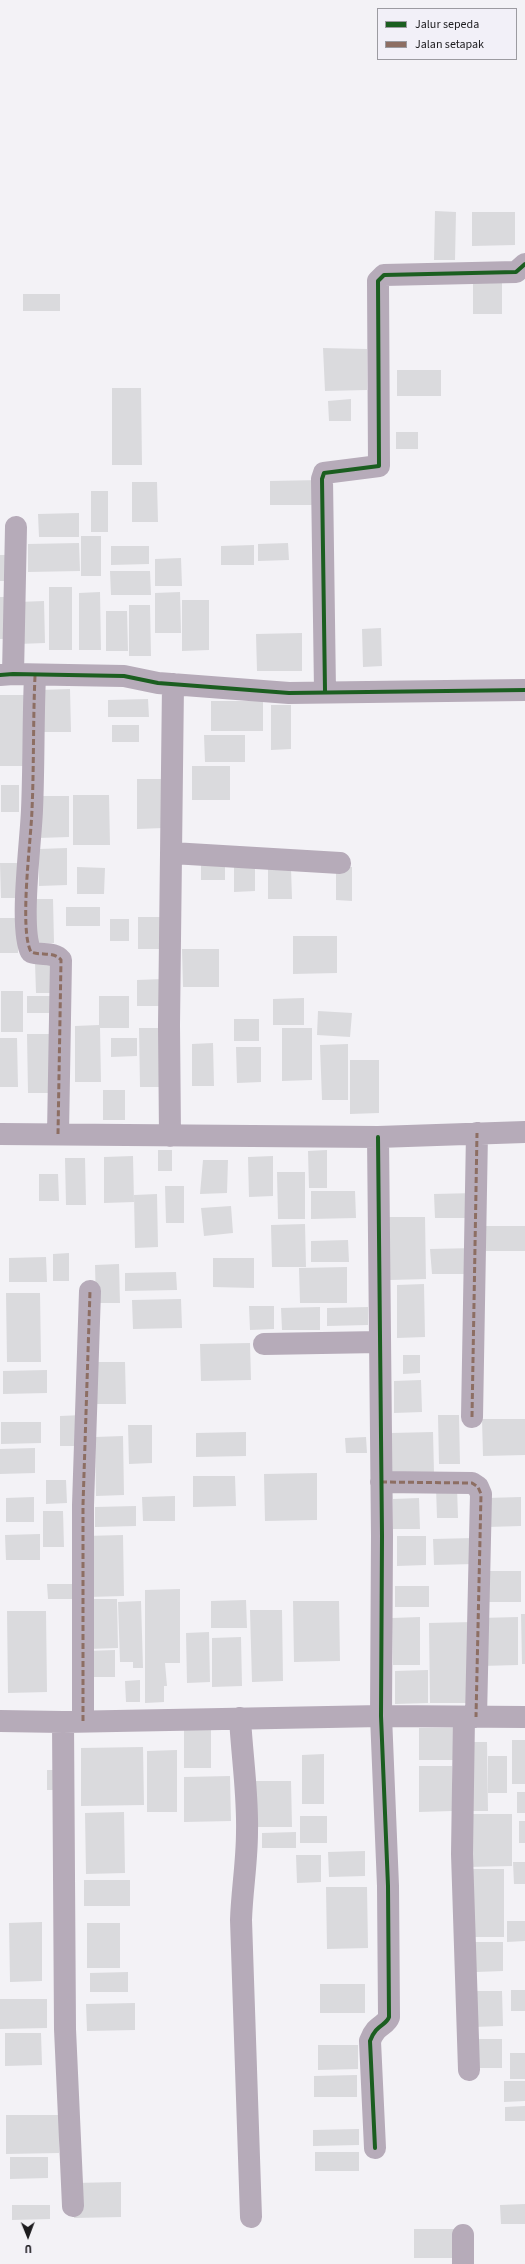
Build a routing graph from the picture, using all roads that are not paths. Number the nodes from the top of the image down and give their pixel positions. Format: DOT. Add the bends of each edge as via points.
graph roads {
  1 [pos="525,264"];
  2 [pos="16,527"];
  3 [pos="6,674"];
  4 [pos="35,676"];
  5 [pos="173,684"];
  6 [pos="525,690"];
  7 [pos="325,691"];
  8 [pos="172,854"];
  9 [pos="340,863"];
  10 [pos="525,1132"];
  11 [pos="477,1133"];
  12 [pos="0,1134"];
  13 [pos="58,1134"];
  14 [pos="170,1136"];
  15 [pos="378,1137"];
  16 [pos="90,1291"];
  17 [pos="379,1342"];
  18 [pos="264,1344"];
  19 [pos="472,1417"];
  20 [pos="381,1482"];
  21 [pos="381,1716"];
  22 [pos="470,1717"];
  23 [pos="525,1717"];
  24 [pos="240,1718"];
  25 [pos="0,1721"];
  26 [pos="73,1722"];
  27 [pos="469,2070"];
  28 [pos="375,2148"];
  29 [pos="73,2206"];
  30 [pos="251,2217"];
  31 [pos="463,2235"];
  32 [pos="463,2264"];
  1 -- 7 [label="street" via="516,272 384,275 378,281 379,466 324,474 322,481"];
  2 -- 3 [label="street"];
  3 -- 4 [label="street"];
  4 -- 5 [label="street" via="93,674"];
  4 -- 13 [label="street" via="32,809 26,906 28,946 31,952 58,956 62,960"];
  5 -- 7 [label="street" via="289,693"];
  5 -- 8 [label="street"];
  6 -- 7 [label="street"];
  8 -- 9 [label="street"];
  8 -- 14 [label="street"];
  10 -- 11 [label="street"];
  11 -- 15 [label="street"];
  11 -- 19 [label="street"];
  12 -- 13 [label="street"];
  13 -- 14 [label="street"];
  14 -- 15 [label="street"];
  15 -- 17 [label="street"];
  16 -- 26 [label="street"];
  17 -- 18 [label="street"];
  17 -- 20 [label="street"];
  20 -- 21 [label="street"];
  20 -- 22 [label="street" via="472,1483 482,1494"];
  21 -- 22 [label="street"];
  21 -- 24 [label="street"];
  21 -- 28 [label="street" via="388,1886 389,2017 388,2022 373,2032 370,2040"];
  22 -- 23 [label="street"];
  22 -- 27 [label="street" via="462,1854"];
  24 -- 26 [label="street"];
  24 -- 30 [label="street" via="248,1829 241,1920"];
  25 -- 26 [label="street"];
  26 -- 29 [label="street" via="64,2029"];
  31 -- 32 [label="street"];
}
